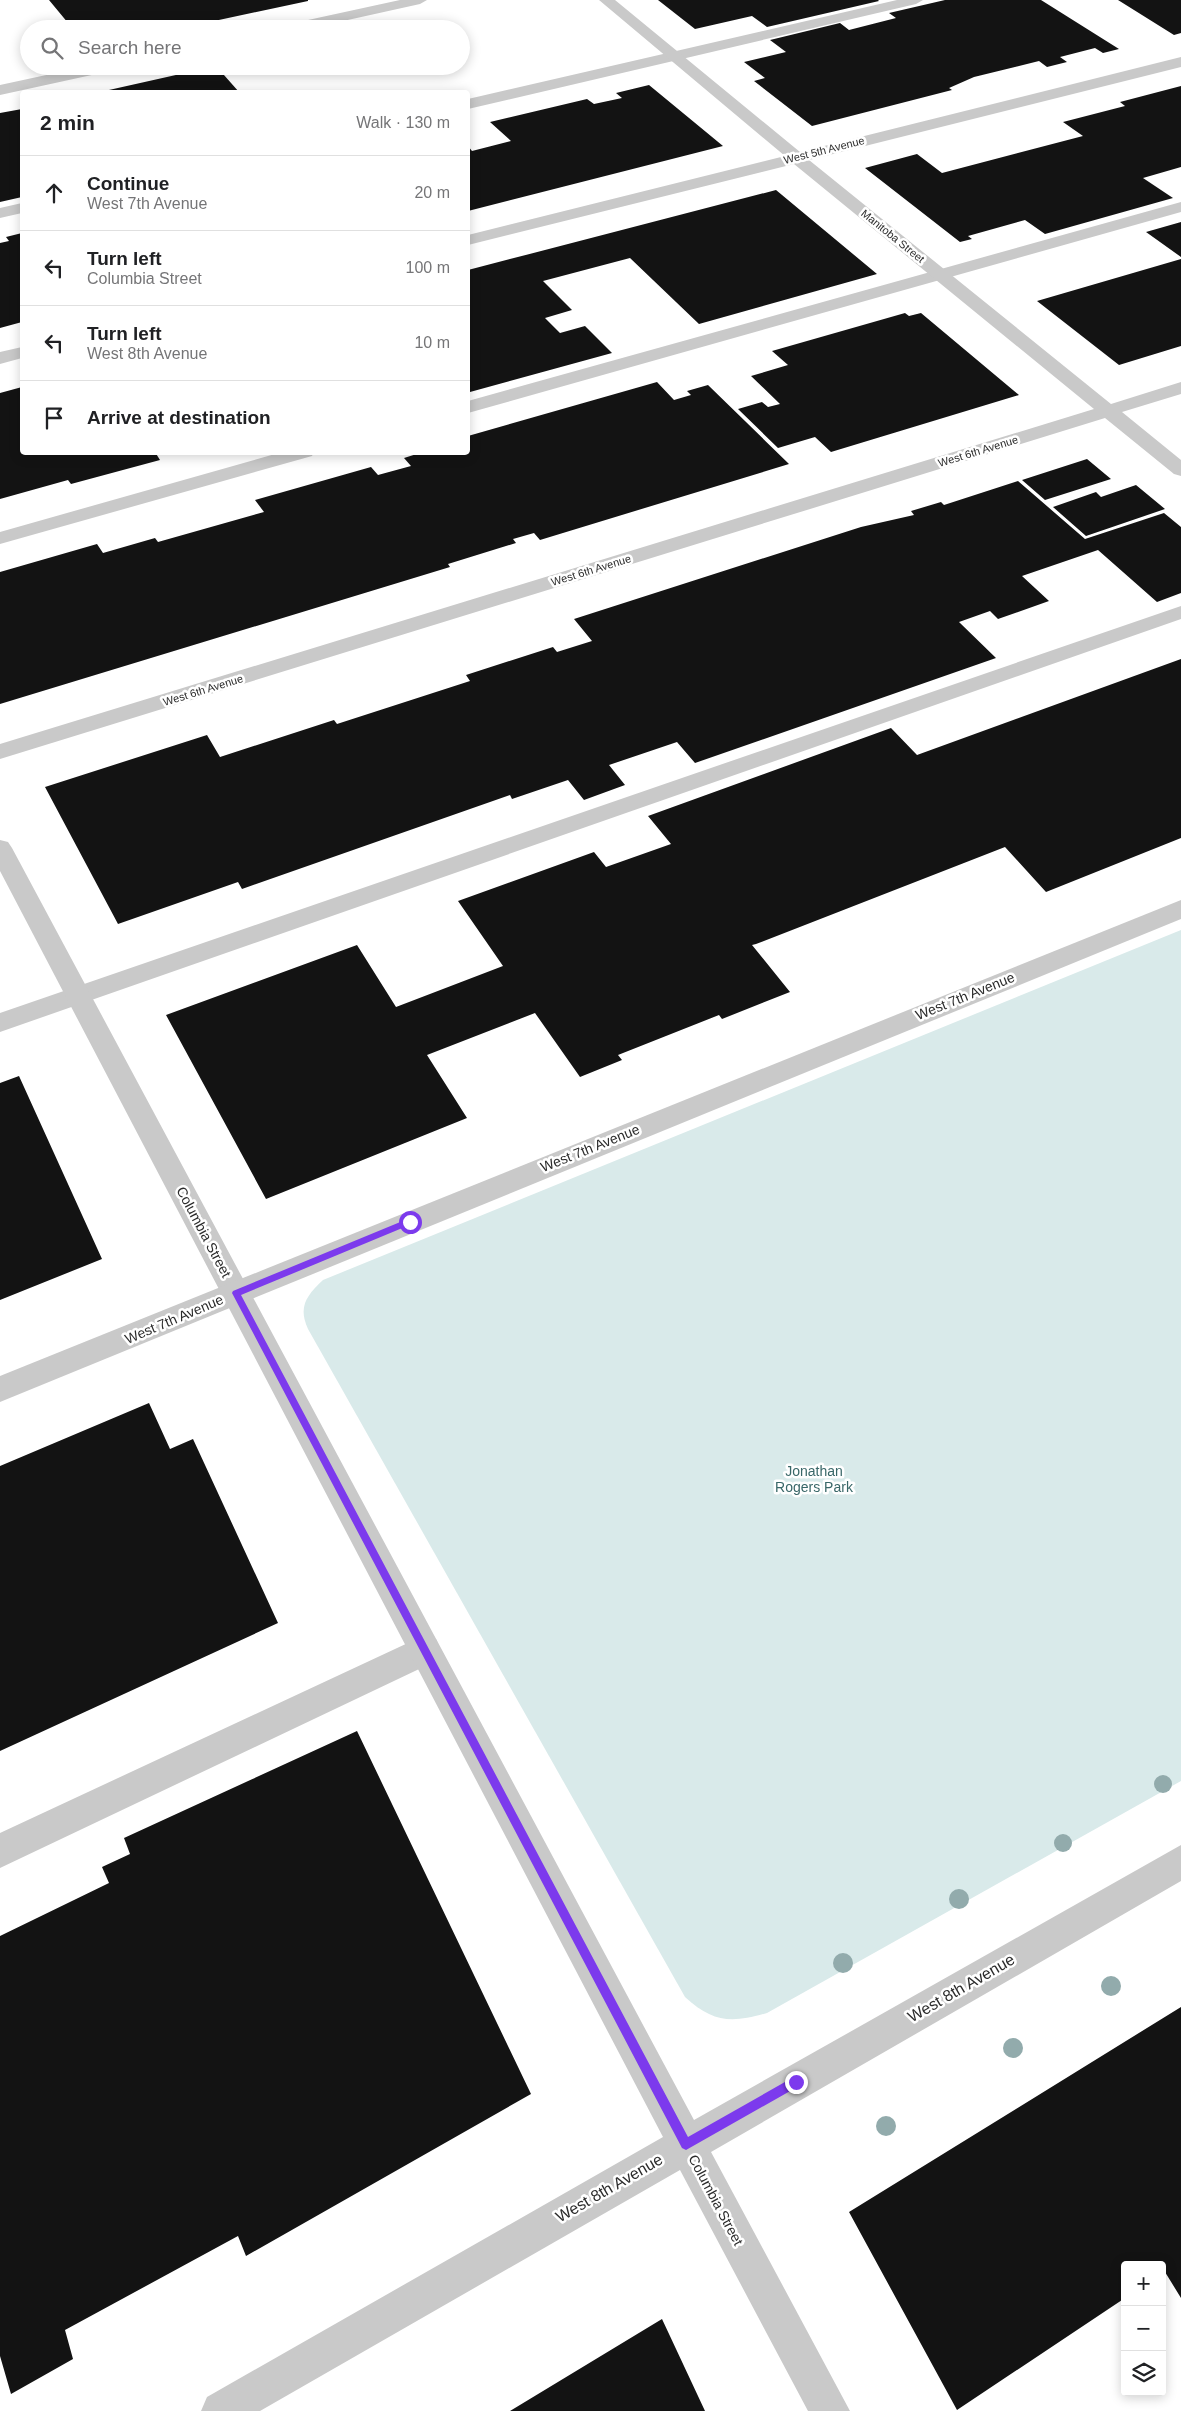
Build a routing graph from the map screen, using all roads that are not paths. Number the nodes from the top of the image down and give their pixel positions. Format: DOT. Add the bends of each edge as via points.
graph roads {
  1 [pos="420,0"];
  2 [pos="606,0"];
  3 [pos="916,0"];
  4 [pos="327,20"];
  5 [pos="674,56"];
  6 [pos="1181,62"];
  7 [pos="69,75"];
  8 [pos="0,90"];
  9 [pos="470,104"];
  10 [pos="796,157"];
  11 [pos="1181,207"];
  12 [pos="20,208"];
  13 [pos="0,213"];
  14 [pos="470,239"];
  15 [pos="941,275"];
  16 [pos="20,353"];
  17 [pos="0,358"];
  18 [pos="1181,388"];
  19 [pos="470,406"];
  20 [pos="1108,411"];
  21 [pos="294,455"];
  22 [pos="1181,470"];
  23 [pos="0,538"];
  24 [pos="1181,612"];
  25 [pos="0,752"];
  26 [pos="0,848"];
  27 [pos="1181,909"];
  28 [pos="79,995"];
  29 [pos="0,1023"];
  30 [pos="236,1293"];
  31 [pos="0,1389"];
  32 [pos="425,1650"];
  33 [pos="0,1851"];
  34 [pos="1181,1862"];
  35 [pos="686,2144"];
  36 [pos="221,2411"];
  37 [pos="830,2411"];
  1 -- 4 [label="street"];
  2 -- 5 [label="street, Manitoba Street"];
  3 -- 5 [label="street"];
  5 -- 9 [label="street"];
  5 -- 10 [label="street, Manitoba Street"];
  6 -- 10 [label="street, West 5th Avenue"];
  7 -- 8 [label="street"];
  10 -- 14 [label="street, West 5th Avenue"];
  10 -- 15 [label="street, Manitoba Street"];
  11 -- 15 [label="street"];
  12 -- 13 [label="street"];
  15 -- 19 [label="street"];
  15 -- 20 [label="street, Manitoba Street"];
  16 -- 17 [label="street"];
  18 -- 20 [label="street, West 6th Avenue"];
  20 -- 22 [label="street, Manitoba Street"];
  20 -- 25 [label="street, West 6th Avenue"];
  21 -- 23 [label="street"];
  24 -- 28 [label="street"];
  26 -- 28 [label="street, Columbia Street"];
  27 -- 30 [label="street, West 7th Avenue"];
  28 -- 29 [label="street"];
  28 -- 30 [label="street, Columbia Street"];
  30 -- 31 [label="street, West 7th Avenue"];
  30 -- 32 [label="street, Columbia Street"];
  32 -- 33 [label="street"];
  32 -- 35 [label="street, Columbia Street"];
  34 -- 35 [label="street, West 8th Avenue"];
  35 -- 36 [label="street, West 8th Avenue"];
  35 -- 37 [label="street, Columbia Street"];
}
